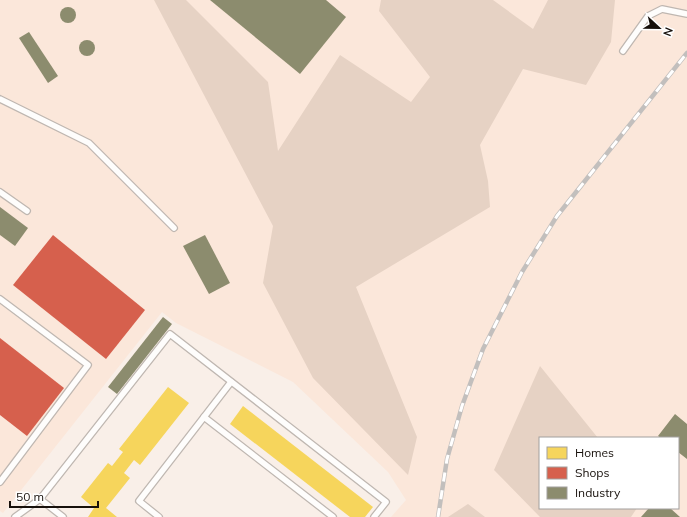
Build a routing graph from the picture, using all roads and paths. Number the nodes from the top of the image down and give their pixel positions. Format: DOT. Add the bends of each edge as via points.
graph roads {
  1 [pos="687,14"];
  2 [pos="622,51"];
  3 [pos="0,99"];
  4 [pos="0,192"];
  5 [pos="27,211"];
  6 [pos="174,228"];
  7 [pos="0,299"];
  8 [pos="231,382"];
  9 [pos="204,417"];
  10 [pos="0,482"];
  11 [pos="40,499"];
  12 [pos="15,517"];
  13 [pos="63,517"];
  14 [pos="159,517"];
  15 [pos="333,517"];
  16 [pos="374,517"];
  1 -- 2 [label="lane" via="662,9 648,16"];
  3 -- 6 [label="lane" via="89,143"];
  4 -- 5 [label="lane"];
  7 -- 10 [label="lane" via="88,365"];
  8 -- 9 [label="lane"];
  8 -- 11 [label="lane" via="170,334"];
  8 -- 16 [label="lane" via="386,502"];
  9 -- 14 [label="lane" via="139,501"];
  9 -- 15 [label="lane"];
  11 -- 12 [label="lane"];
  11 -- 13 [label="lane"];
}
